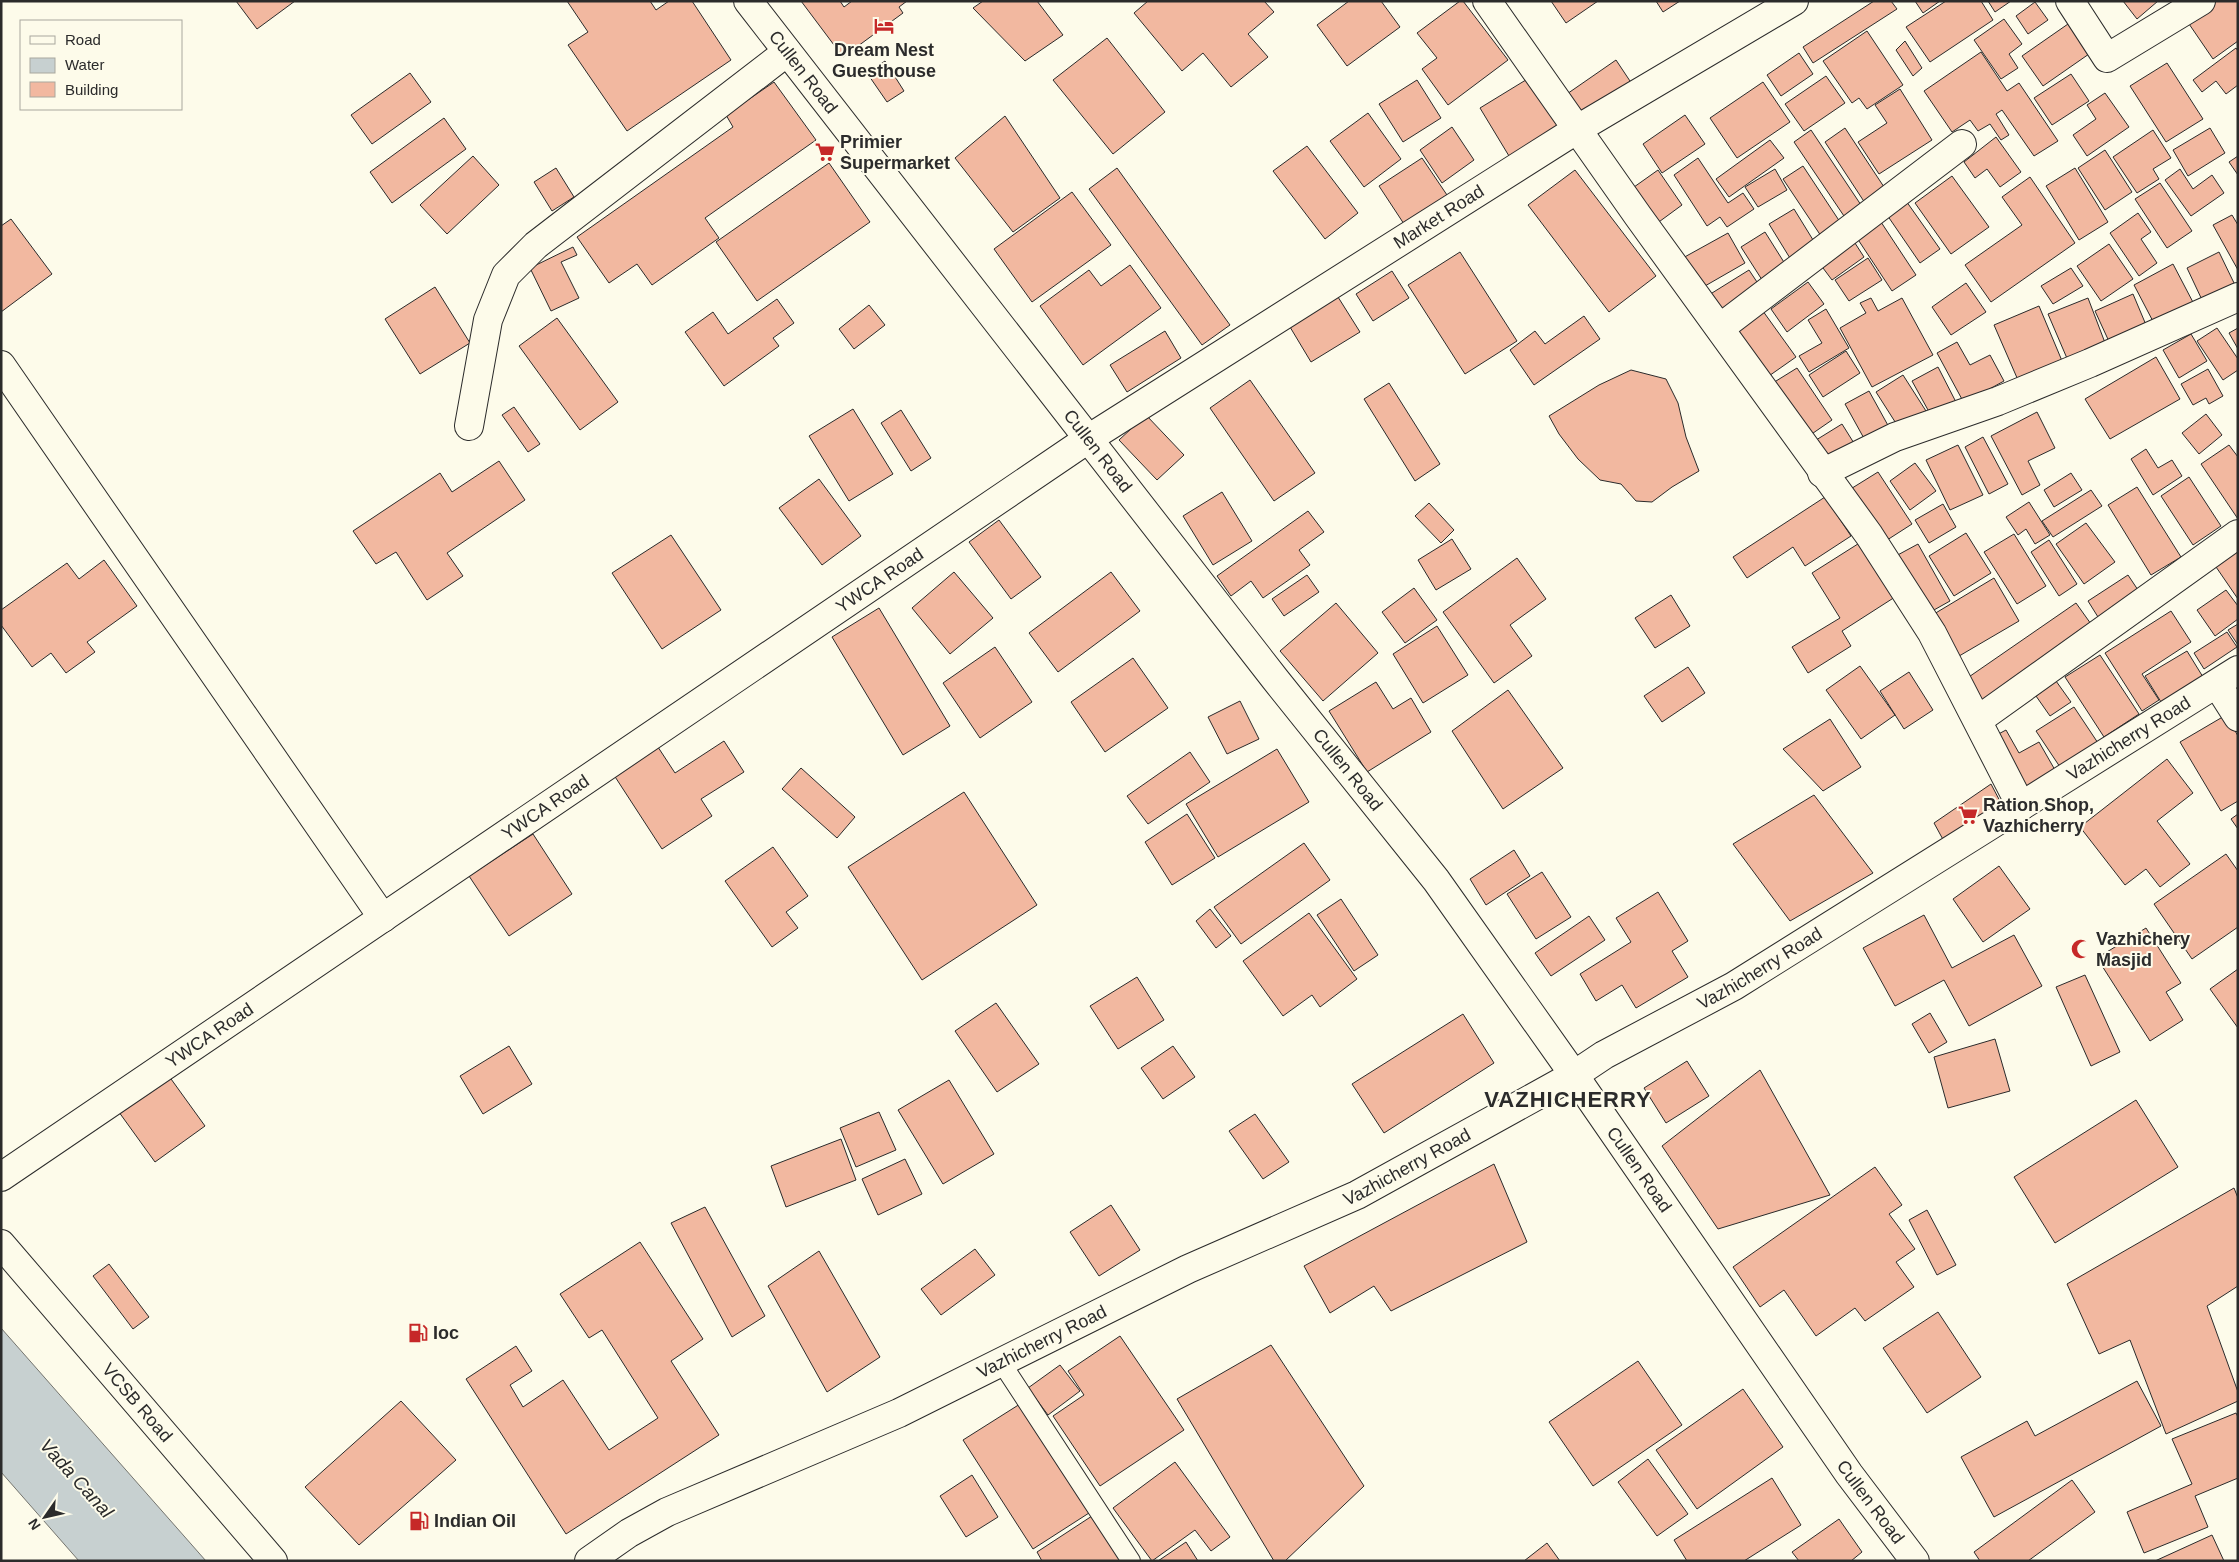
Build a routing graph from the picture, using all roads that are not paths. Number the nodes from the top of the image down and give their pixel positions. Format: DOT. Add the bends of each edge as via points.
graph roads {
  1 [pos="748,1"];
  2 [pos="1486,1"];
  3 [pos="2070,1"];
  4 [pos="2201,1"];
  5 [pos="1788,3"];
  6 [pos="787,52"];
  7 [pos="1576,130"];
  8 [pos="1962,144"];
  9 [pos="2238,297"];
  10 [pos="1720,328"];
  11 [pos="1,365"];
  12 [pos="469,426"];
  13 [pos="1088,439"];
  14 [pos="1822,472"];
  15 [pos="2238,534"];
  16 [pos="2227,677"];
  17 [pos="2238,717"];
  18 [pos="1978,720"];
  19 [pos="2021,806"];
  20 [pos="383,918"];
  21 [pos="1574,1075"];
  22 [pos="1,1176"];
  23 [pos="1,1244"];
  24 [pos="1001,1362"];
  25 [pos="273,1561"];
  26 [pos="589,1561"];
  27 [pos="1131,1561"];
  28 [pos="1915,1561"];
  1 -- 6 [label="street, Cullen Road"];
  2 -- 7 [label="street"];
  3 -- 4 [label="street" via="2107,58"];
  5 -- 7 [label="street, Market Road"];
  6 -- 12 [label="street" via="536,246 506,275 488,320"];
  6 -- 13 [label="street, Cullen Road"];
  7 -- 10 [label="street"];
  7 -- 13 [label="street, Market Road"];
  8 -- 10 [label="street"];
  9 -- 14 [label="street" via="1998,401 1895,437"];
  10 -- 14 [label="street"];
  11 -- 20 [label="street"];
  13 -- 20 [label="street, YWCA Road"];
  13 -- 21 [label="street, Cullen Road" via="1436,880"];
  14 -- 18 [label="street" via="1869,535 1932,633"];
  15 -- 18 [label="street"];
  16 -- 17 [label="street"];
  16 -- 19 [label="street, Vazhicherry Road"];
  18 -- 19 [label="street"];
  19 -- 21 [label="street, Vazhicherry Road" via="1734,986 1604,1055"];
  20 -- 22 [label="street, YWCA Road"];
  21 -- 24 [label="street, Vazhicherry Road" via="1357,1195 1188,1269"];
  21 -- 28 [label="street, Cullen Road" via="1849,1474"];
  23 -- 25 [label="street, VCSB Road"];
  24 -- 26 [label="street, Vazhicherry Road" via="899,1413 667,1512"];
  24 -- 27 [label="lane"];
}
